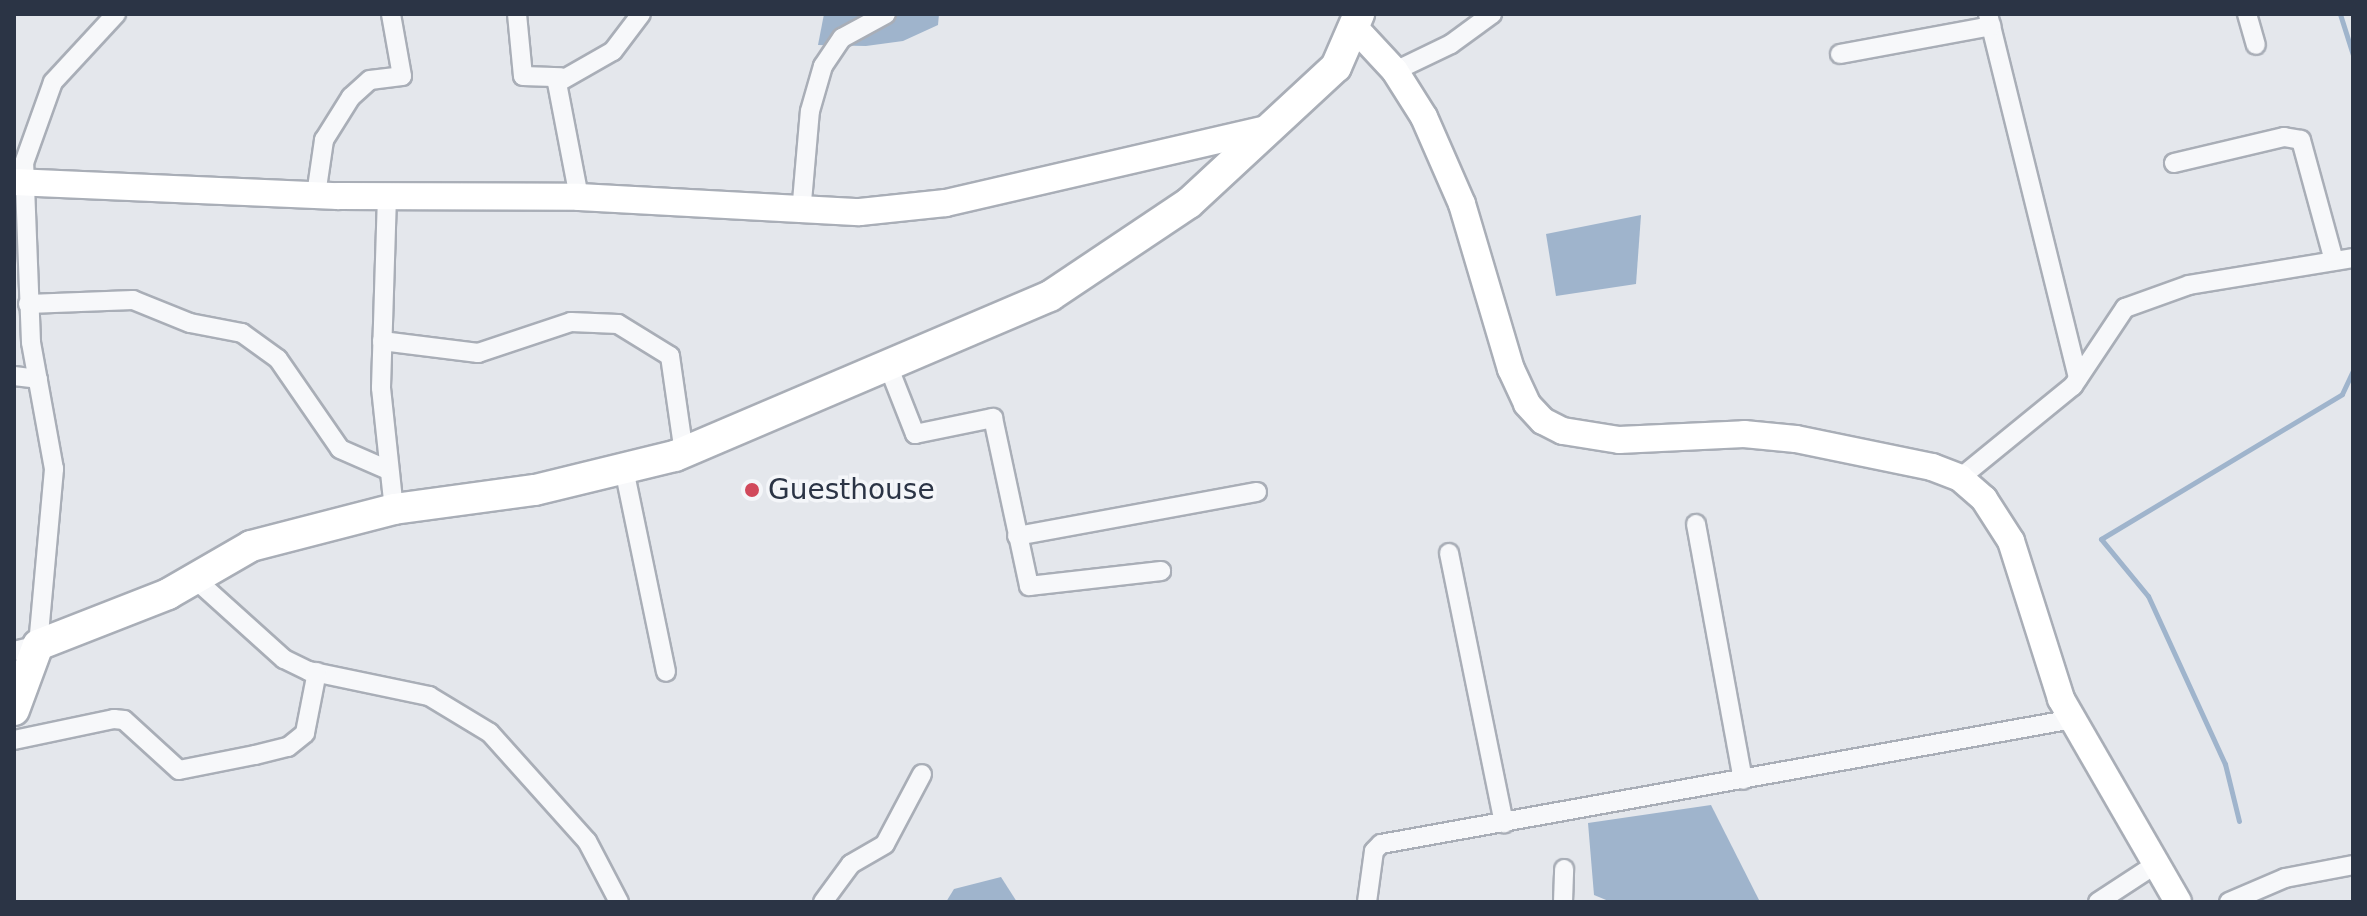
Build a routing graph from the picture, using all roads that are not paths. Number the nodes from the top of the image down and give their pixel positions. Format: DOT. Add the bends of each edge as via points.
graph roads {
  1 [pos="116,14"];
  2 [pos="391,14"];
  3 [pos="517,14"];
  4 [pos="641,14"];
  5 [pos="886,14"];
  6 [pos="1492,14"];
  7 [pos="2247,14"];
  8 [pos="1990,20"];
  9 [pos="1358,22"];
  10 [pos="2256,45"];
  11 [pos="1840,54"];
  12 [pos="1395,71"];
  13 [pos="561,77"];
  14 [pos="1271,128"];
  15 [pos="2174,163"];
  16 [pos="19,182"];
  17 [pos="316,195"];
  18 [pos="387,196"];
  19 [pos="579,197"];
  20 [pos="801,213"];
  21 [pos="2344,259"];
  22 [pos="28,304"];
  23 [pos="382,341"];
  24 [pos="889,368"];
  25 [pos="14,376"];
  26 [pos="2078,378"];
  27 [pos="38,379"];
  28 [pos="684,453"];
  29 [pos="386,469"];
  30 [pos="624,469"];
  31 [pos="1960,478"];
  32 [pos="1257,492"];
  33 [pos="394,509"];
  34 [pos="1696,524"];
  35 [pos="1017,536"];
  36 [pos="1449,553"];
  37 [pos="1161,571"];
  38 [pos="194,578"];
  39 [pos="26,648"];
  40 [pos="317,672"];
  41 [pos="666,672"];
  42 [pos="14,710"];
  43 [pos="2073,719"];
  44 [pos="14,740"];
  45 [pos="922,774"];
  46 [pos="1743,780"];
  47 [pos="1504,823"];
  48 [pos="2156,864"];
  49 [pos="2353,865"];
  50 [pos="1564,869"];
  51 [pos="619,902"];
  52 [pos="823,902"];
  53 [pos="1367,902"];
  54 [pos="1563,902"];
  55 [pos="2098,902"];
  56 [pos="2178,902"];
  57 [pos="2229,902"];
  1 -- 16 [label="street" via="68,60 46,95"];
  2 -- 17 [label="street" via="402,76 364,83 344,108 324,140"];
  3 -- 13 [label="street" via="523,76"];
  4 -- 13 [label="street" via="613,51"];
  5 -- 20 [label="street" via="842,38 823,66 810,111"];
  6 -- 12 [label="street" via="1451,44"];
  7 -- 10 [label="street"];
  8 -- 11 [label="street"];
  8 -- 26 [label="street"];
  9 -- 12 [label="main road"];
  9 -- 14 [label="main road" via="1336,67"];
  12 -- 31 [label="main road" via="1443,159 1511,369 1527,404 1543,421 1563,431 1619,440 1744,434 1796,439 1932,467"];
  13 -- 19 [label="street" via="558,92"];
  14 -- 20 [label="main road" via="946,203"];
  14 -- 24 [label="main road" via="1189,203 1093,270 1050,296"];
  15 -- 21 [label="street" via="2284,137 2301,140"];
  16 -- 17 [label="main road"];
  16 -- 22 [label="street"];
  17 -- 18 [label="main road"];
  18 -- 19 [label="main road"];
  18 -- 23 [label="street"];
  19 -- 20 [label="main road"];
  21 -- 26 [label="street" via="2144,298 2114,318"];
  22 -- 27 [label="street"];
  22 -- 29 [label="street" via="133,300 190,323 254,338 278,359 340,449"];
  23 -- 28 [label="street" via="478,353 571,322 618,324 670,356"];
  23 -- 29 [label="street"];
  24 -- 28 [label="main road"];
  24 -- 35 [label="street" via="915,434 993,418"];
  25 -- 27 [label="street"];
  26 -- 31 [label="street"];
  27 -- 39 [label="street" via="54,469"];
  28 -- 30 [label="main road"];
  29 -- 33 [label="street"];
  30 -- 33 [label="main road" via="535,490"];
  30 -- 41 [label="street"];
  31 -- 43 [label="main road" via="1999,517 2011,541 2049,670"];
  32 -- 35 [label="street"];
  33 -- 38 [label="main road" via="251,546"];
  34 -- 46 [label="street"];
  35 -- 37 [label="street" via="1033,588"];
  36 -- 47 [label="street"];
  38 -- 39 [label="main road"];
  38 -- 40 [label="street" via="284,659"];
  39 -- 42 [label="main road"];
  40 -- 44 [label="street" via="305,733 288,747 255,755 179,770 124,720 114,719"];
  40 -- 51 [label="street" via="429,696 490,733 576,829"];
  43 -- 46 [label="street"];
  43 -- 48 [label="main road"];
  45 -- 52 [label="street" via="885,844 851,864"];
  46 -- 47 [label="street"];
  47 -- 53 [label="street" via="1381,844 1374,851"];
  48 -- 55 [label="street"];
  48 -- 56 [label="main road"];
  49 -- 57 [label="street" via="2285,878"];
  50 -- 54 [label="street"];
}
